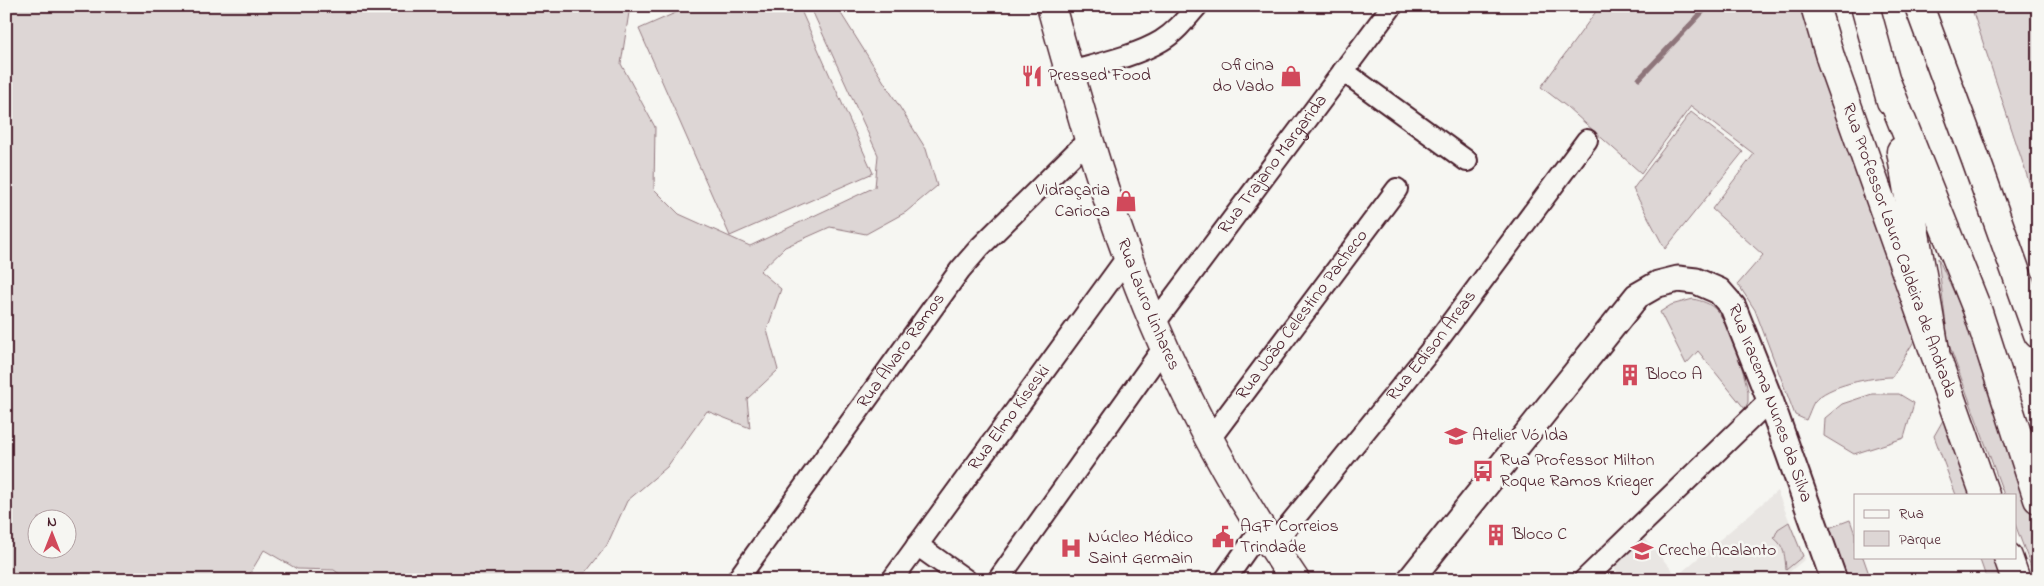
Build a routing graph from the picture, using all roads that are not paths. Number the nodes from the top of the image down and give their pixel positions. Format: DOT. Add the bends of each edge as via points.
graph roads {
  1 [pos="1051,6"];
  2 [pos="1197,6"];
  3 [pos="1392,6"];
  4 [pos="1815,6"];
  5 [pos="1865,6"];
  6 [pos="1919,6"];
  7 [pos="1344,71"];
  8 [pos="1070,72"];
  9 [pos="1887,84"];
  10 [pos="1089,139"];
  11 [pos="1588,140"];
  12 [pos="1467,161"];
  13 [pos="1397,189"];
  14 [pos="1128,256"];
  15 [pos="2038,334"];
  16 [pos="1159,335"];
  17 [pos="1935,350"];
  18 [pos="1770,400"];
  19 [pos="1209,440"];
  20 [pos="1985,494"];
  21 [pos="2038,499"];
  22 [pos="1266,538"];
  23 [pos="917,544"];
  24 [pos="2008,558"];
  25 [pos="737,580"];
  26 [pos="892,580"];
  27 [pos="966,580"];
  28 [pos="998,580"];
  29 [pos="1225,580"];
  30 [pos="1295,580"];
  31 [pos="1410,580"];
  32 [pos="1584,580"];
  33 [pos="1834,580"];
  34 [pos="2016,580"];
  1 -- 8 [label="main road, Rua Lauro Linhares"];
  2 -- 8 [label="street" via="1182,25 1160,41"];
  3 -- 7 [label="street, Rua Trajano Margarida"];
  4 -- 17 [label="main road, Rua Professor Lauro Caldeira de Andrada" via="1831,60"];
  5 -- 9 [label="main road"];
  6 -- 15 [label="main road"];
  7 -- 12 [label="street"];
  7 -- 16 [label="street, Rua Trajano Margarida"];
  8 -- 10 [label="main road, Rua Lauro Linhares"];
  9 -- 17 [label="main road" via="1910,196"];
  9 -- 21 [label="main road" via="1977,309"];
  10 -- 14 [label="main road, Rua Lauro Linhares"];
  10 -- 25 [label="street, Rua Álvaro Ramos" via="960,270"];
  11 -- 22 [label="street, Rua Edison Áreas" via="1430,352"];
  13 -- 19 [label="street, Rua João Celestino Pacheco"];
  14 -- 16 [label="main road, Rua Lauro Linhares"];
  14 -- 23 [label="street, Rua Elmo Kiseski"];
  16 -- 19 [label="main road, Rua Lauro Linhares"];
  16 -- 28 [label="street, Rua Trajano Margarida"];
  17 -- 20 [label="main road, Rua Professor Lauro Caldeira de Andrada"];
  18 -- 31 [label="street, Rua Iracema Nunes da Silva" via="1733,307 1719,291 1696,281 1678,278 1658,284 1636,296"];
  18 -- 32 [label="street"];
  18 -- 33 [label="street, Rua Iracema Nunes da Silva"];
  19 -- 22 [label="main road, Rua Lauro Linhares"];
  22 -- 29 [label="street, Rua Edison Áreas"];
  22 -- 30 [label="main road, Rua Lauro Linhares"];
  23 -- 26 [label="street, Rua Elmo Kiseski"];
  23 -- 27 [label="street"];
  24 -- 34 [label="main road"];
}
